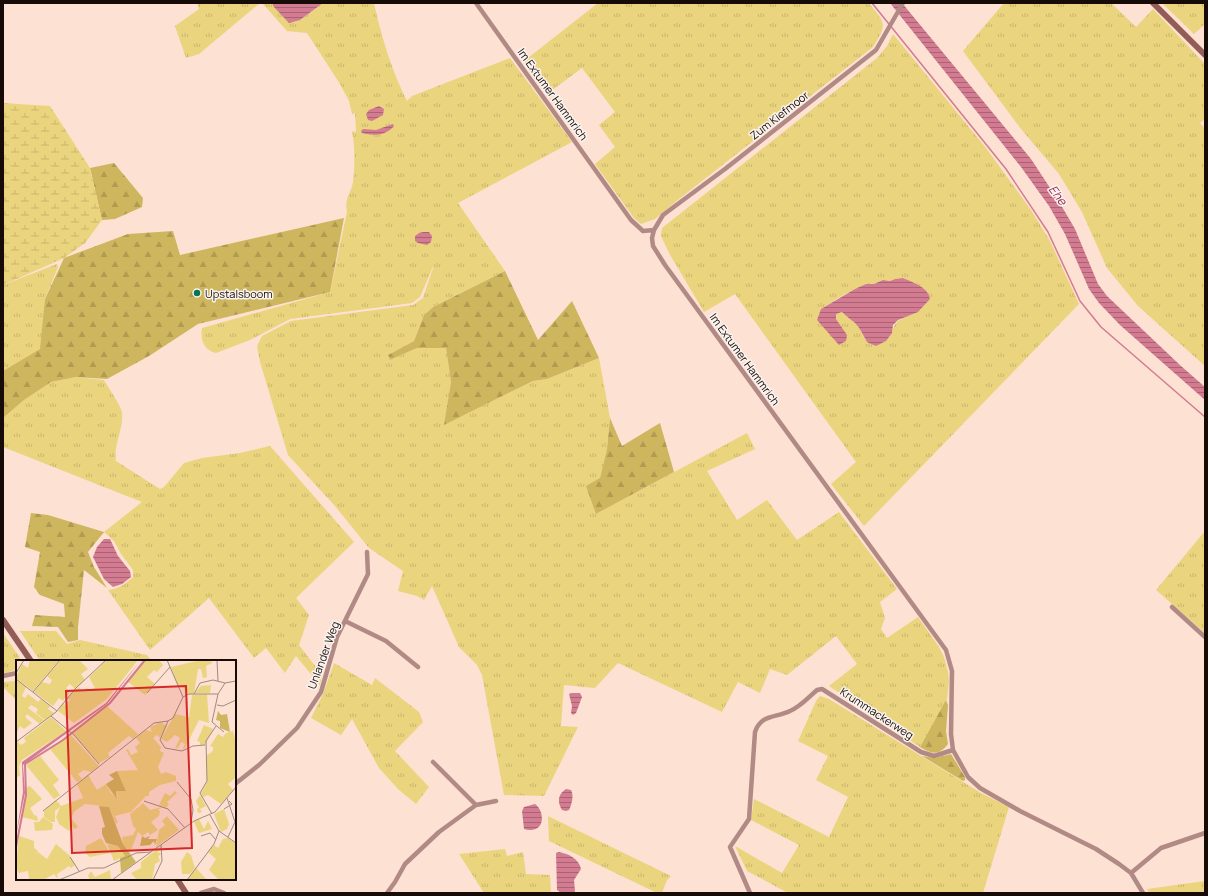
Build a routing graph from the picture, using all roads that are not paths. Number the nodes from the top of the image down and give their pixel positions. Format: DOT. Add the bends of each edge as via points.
graph roads {
  1 [pos="476,3"];
  2 [pos="903,3"];
  3 [pos="1153,3"];
  4 [pos="1205,55"];
  5 [pos="654,230"];
  6 [pos="367,552"];
  7 [pos="1172,607"];
  8 [pos="3,620"];
  9 [pos="345,621"];
  10 [pos="1205,637"];
  11 [pos="30,660"];
  12 [pos="418,667"];
  13 [pos="16,673"];
  14 [pos="3,676"];
  15 [pos="953,750"];
  16 [pos="433,762"];
  17 [pos="236,783"];
  18 [pos="496,801"];
  19 [pos="476,805"];
  20 [pos="1205,833"];
  21 [pos="1131,873"];
  22 [pos="178,880"];
  23 [pos="186,893"];
  24 [pos="201,893"];
  25 [pos="224,893"];
  26 [pos="387,893"];
  27 [pos="750,893"];
  28 [pos="1143,893"];
  1 -- 5 [label="street, Im Extumer Hammrich" via="632,220 643,231"];
  2 -- 5 [label="street, Zum Kiefmoor" via="876,50 663,215"];
  3 -- 4 [label="street"];
  5 -- 15 [label="street, Im Extumer Hammrich" via="653,246 665,265 946,650 952,671"];
  6 -- 9 [label="street, Unlander Weg" via="368,574"];
  7 -- 10 [label="street"];
  8 -- 11 [label="street"];
  9 -- 12 [label="street" via="386,641"];
  9 -- 17 [label="street, Unlander Weg" via="337,637 321,692 297,728"];
  13 -- 14 [label="street"];
  15 -- 21 [label="street" via="968,777 980,788 1096,850"];
  15 -- 27 [label="street, Krummackerweg" via="934,756 921,752 822,690 817,690 790,712 764,719 755,732 749,819 730,847"];
  16 -- 19 [label="street"];
  18 -- 19 [label="street"];
  19 -- 26 [label="street" via="439,832 405,864"];
  20 -- 21 [label="street" via="1161,848"];
  21 -- 28 [label="street"];
  22 -- 23 [label="street"];
  24 -- 25 [label="street" via="214,889"];
}
